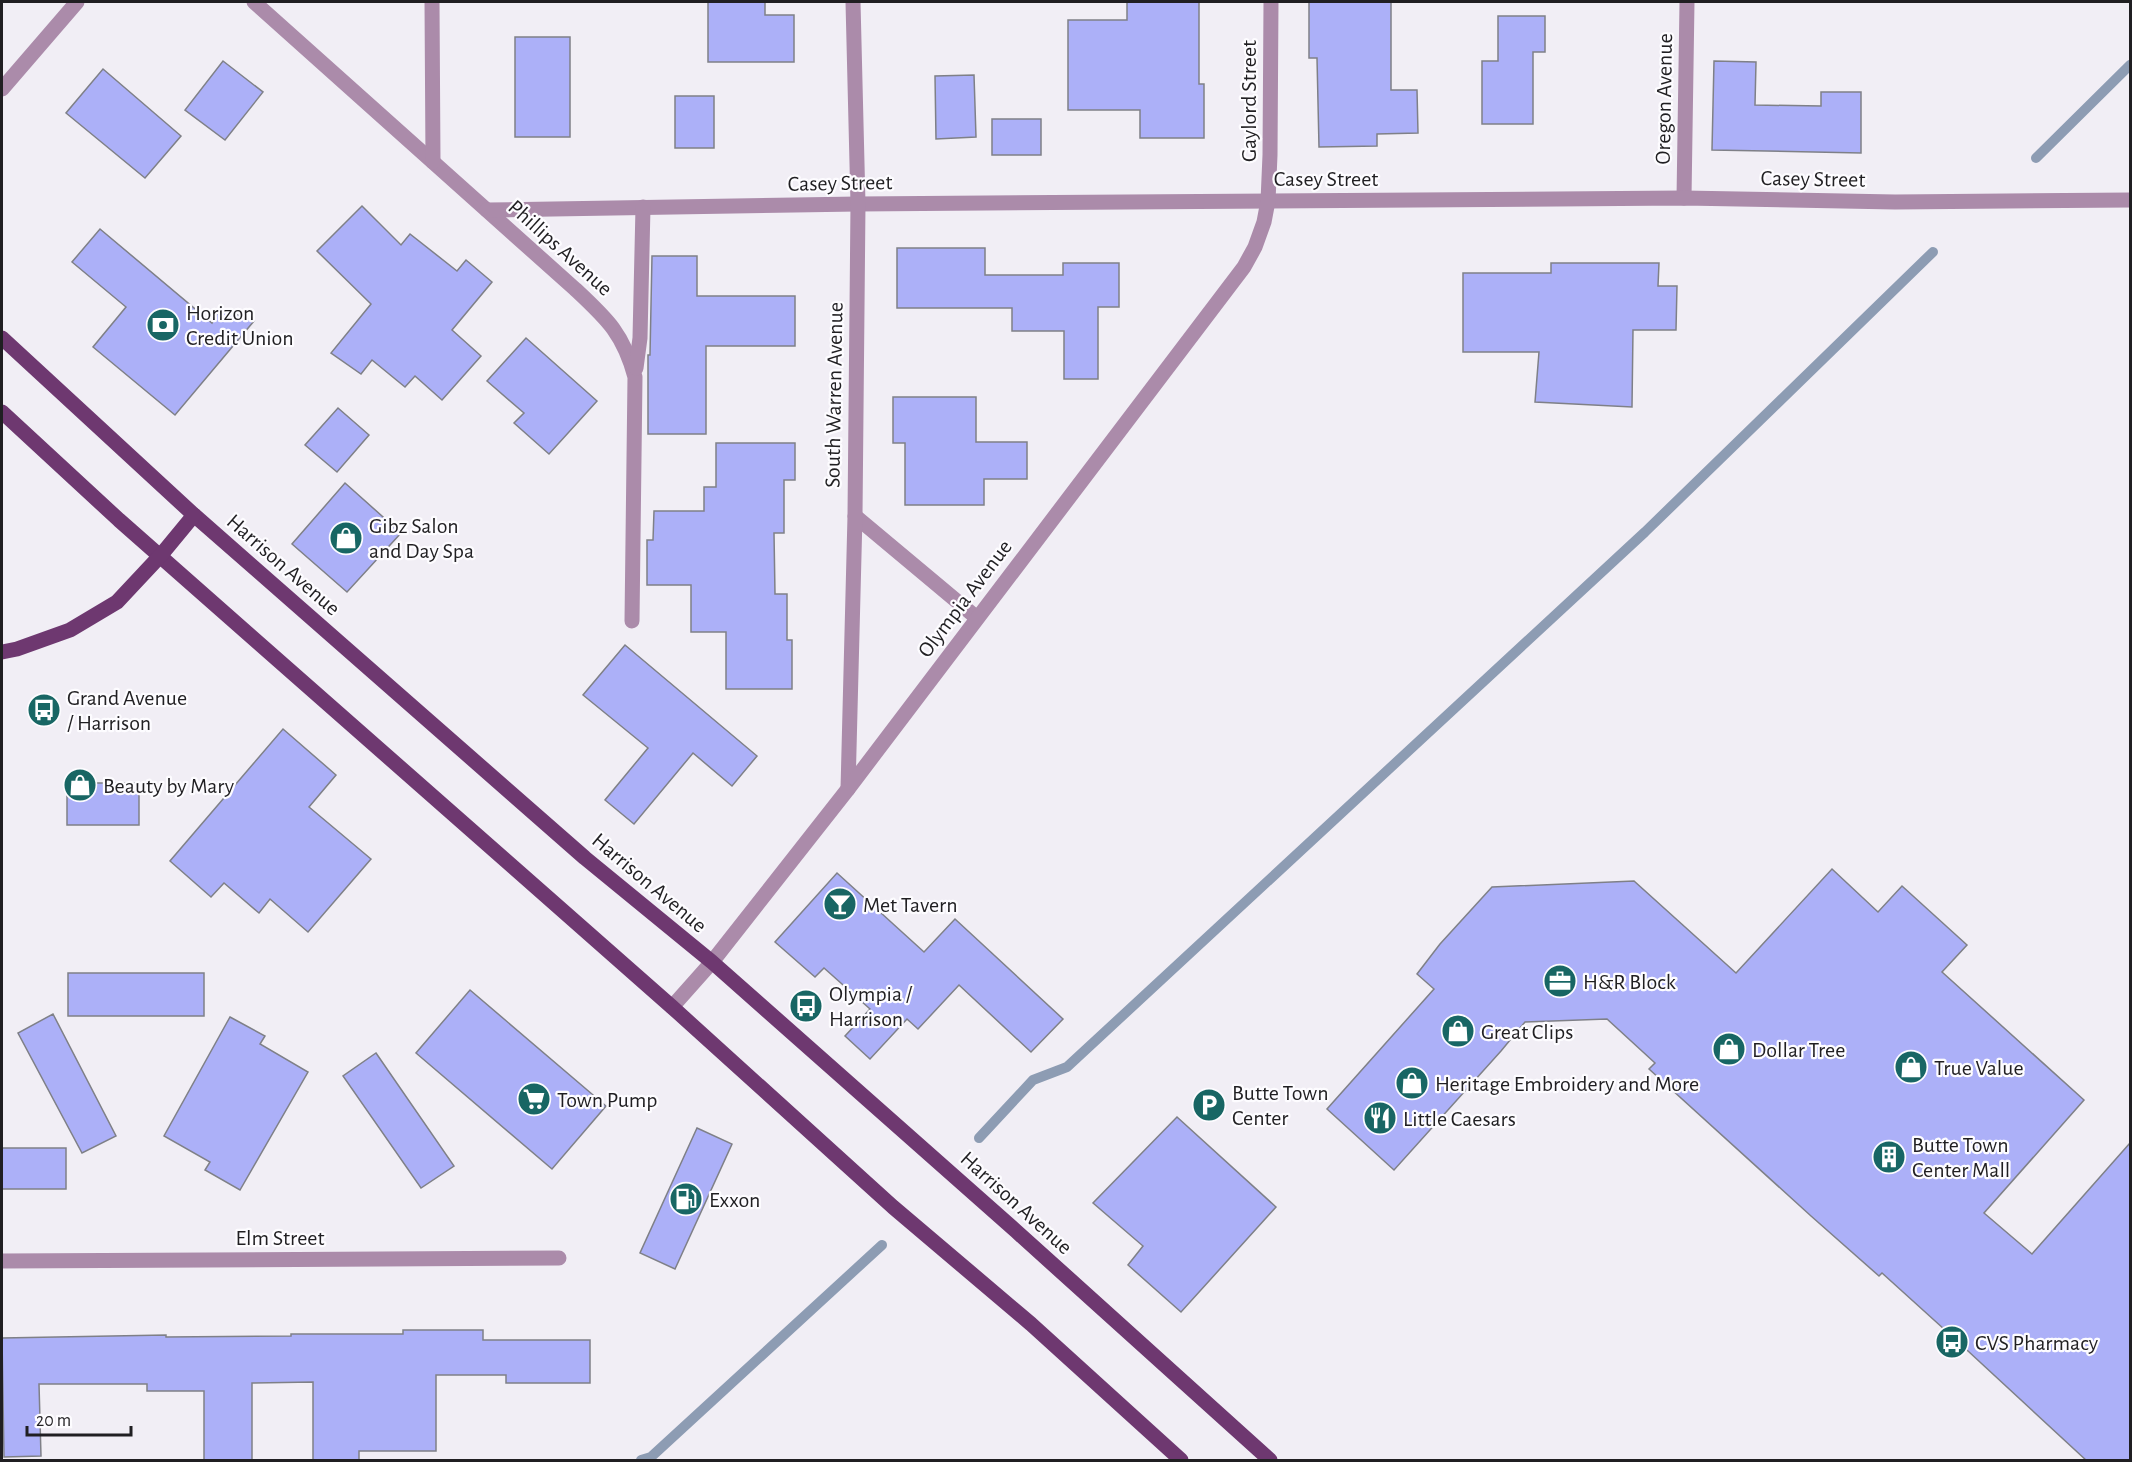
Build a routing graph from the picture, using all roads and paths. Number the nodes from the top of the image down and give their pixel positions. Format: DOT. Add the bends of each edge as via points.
graph roads {
  1 [pos="77,2"];
  2 [pos="254,2"];
  3 [pos="432,2"];
  4 [pos="854,2"];
  5 [pos="1270,2"];
  6 [pos="1687,2"];
  7 [pos="2,89"];
  8 [pos="433,162"];
  9 [pos="1683,198"];
  10 [pos="2130,200"];
  11 [pos="1268,201"];
  12 [pos="858,204"];
  13 [pos="643,207"];
  14 [pos="487,210"];
  15 [pos="2,338"];
  16 [pos="635,377"];
  17 [pos="2,412"];
  18 [pos="194,515"];
  19 [pos="855,516"];
  20 [pos="161,555"];
  21 [pos="977,618"];
  22 [pos="632,621"];
  23 [pos="2,652"];
  24 [pos="848,789"];
  25 [pos="712,962"];
  26 [pos="672,1007"];
  27 [pos="560,1258"];
  28 [pos="2,1261"];
  29 [pos="1181,1461"];
  30 [pos="1270,1461"];
  1 -- 7 [label="street"];
  2 -- 8 [label="street, Phillips Avenue"];
  3 -- 8 [label="street"];
  4 -- 12 [label="street, South Warren Avenue"];
  5 -- 11 [label="street, Gaylord Street"];
  6 -- 9 [label="street, Oregon Avenue"];
  8 -- 14 [label="street, Phillips Avenue"];
  9 -- 10 [label="street, Casey Street" via="1895,202"];
  9 -- 11 [label="street, Casey Street"];
  11 -- 12 [label="street, Casey Street"];
  11 -- 21 [label="street, Olympia Avenue" via="1255,247 1244,267"];
  12 -- 13 [label="street, Casey Street"];
  12 -- 19 [label="street, South Warren Avenue"];
  13 -- 14 [label="street, Casey Street"];
  13 -- 16 [label="street" via="640,338"];
  14 -- 16 [label="street, Phillips Avenue" via="605,317 629,353"];
  15 -- 18 [label="main road, Harrison Avenue"];
  16 -- 22 [label="street, Phillips Avenue"];
  17 -- 20 [label="main road"];
  18 -- 20 [label="main road"];
  18 -- 25 [label="main road, Harrison Avenue" via="585,858"];
  19 -- 21 [label="street"];
  19 -- 24 [label="street, South Warren Avenue"];
  20 -- 23 [label="main road" via="117,602 70,630"];
  20 -- 26 [label="main road"];
  21 -- 24 [label="street, Olympia Avenue"];
  24 -- 25 [label="street, Olympia Avenue"];
  25 -- 26 [label="street, Olympia Avenue"];
  25 -- 30 [label="main road, Harrison Avenue"];
  26 -- 29 [label="main road"];
  27 -- 28 [label="street, Elm Street"];
}
